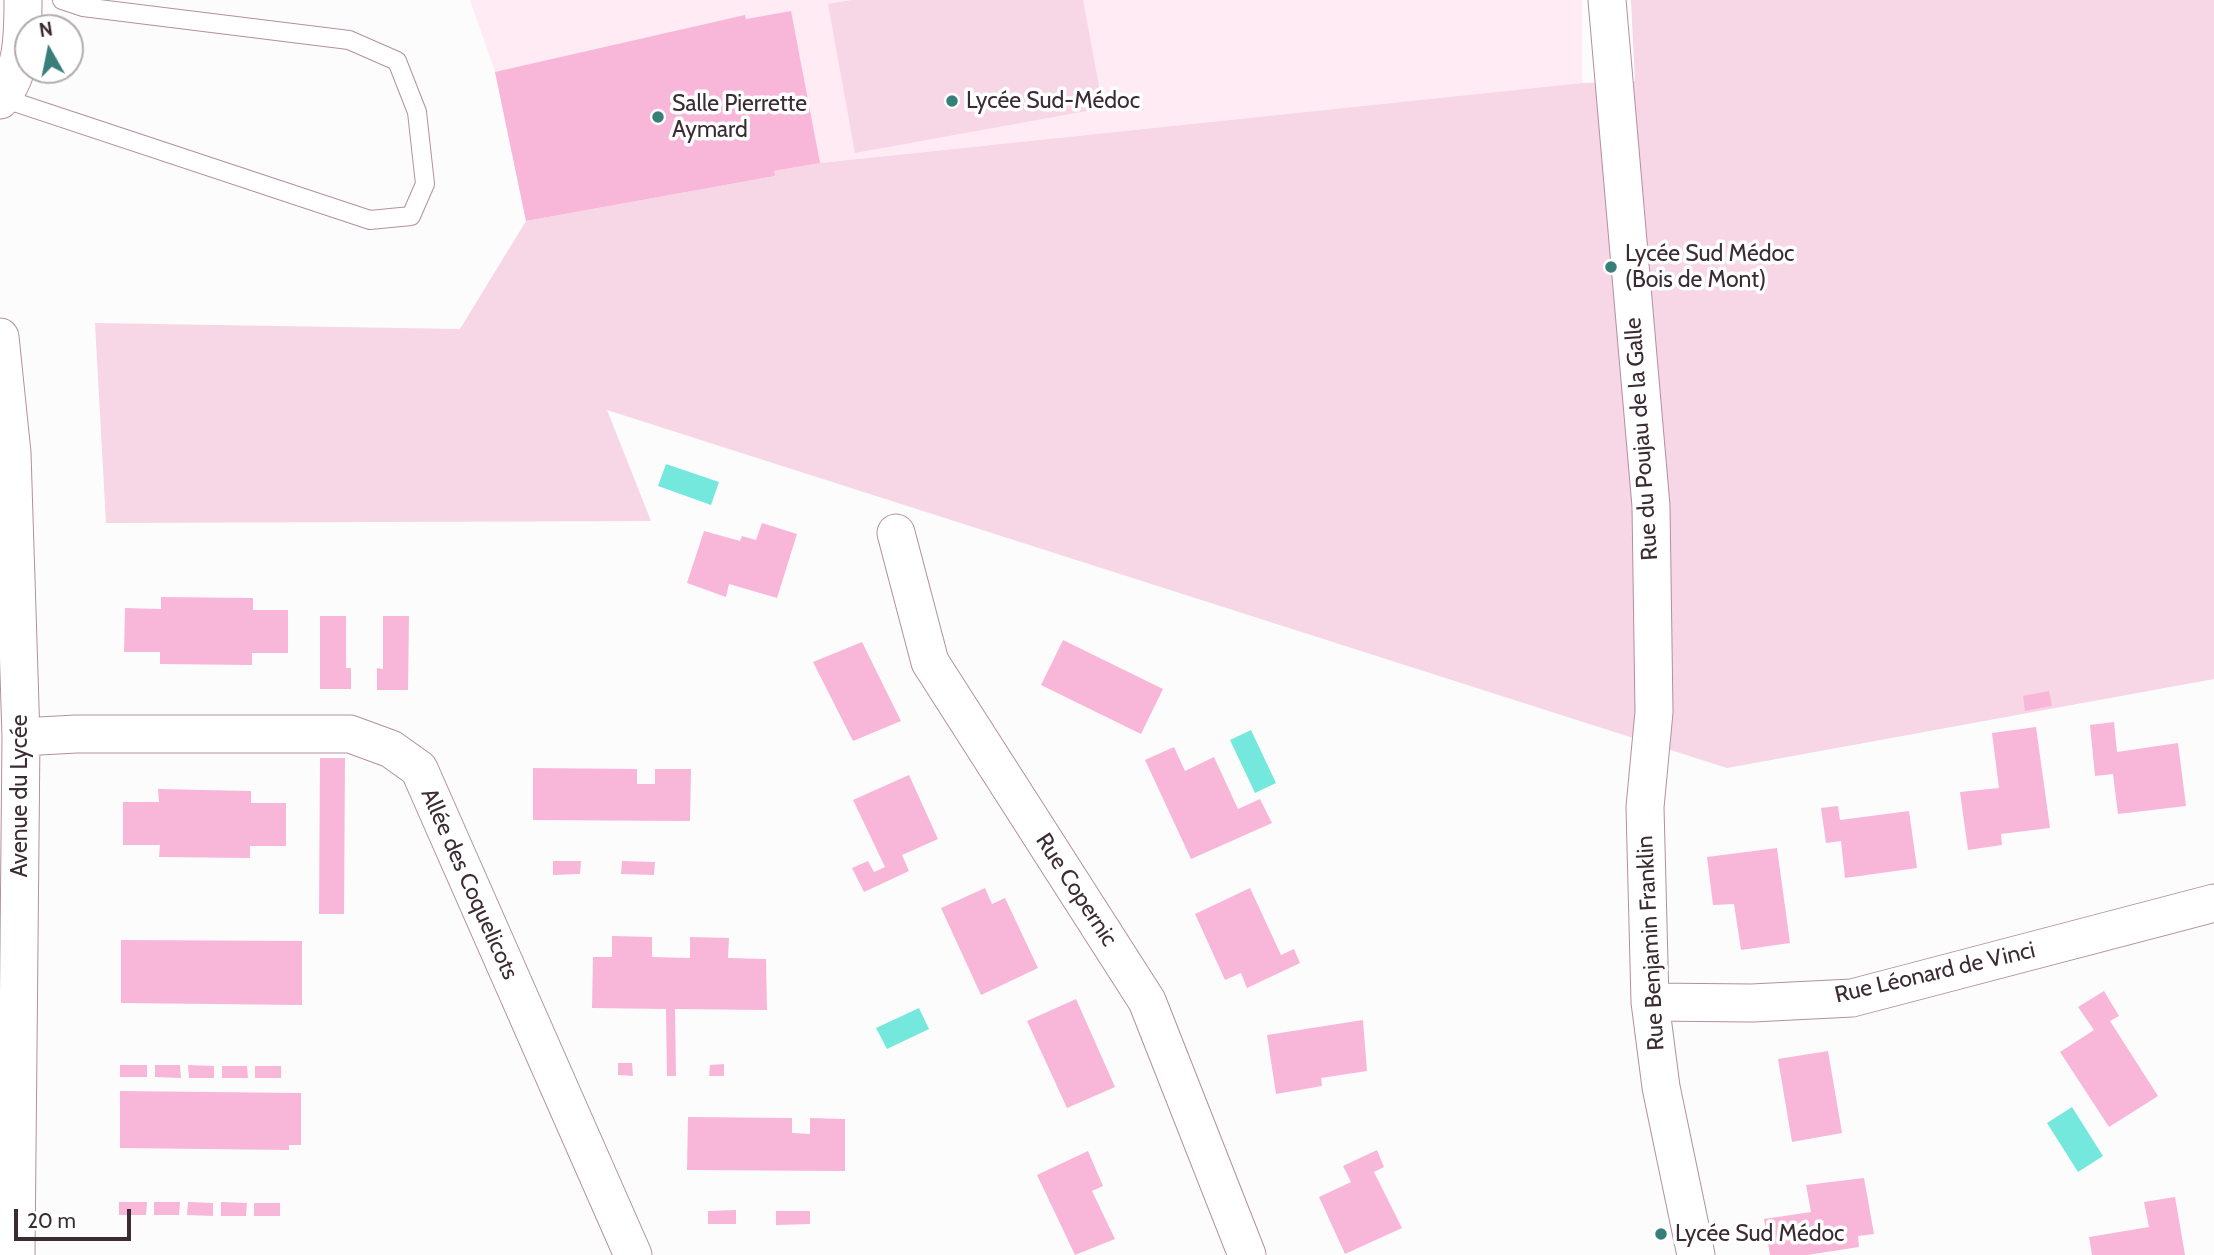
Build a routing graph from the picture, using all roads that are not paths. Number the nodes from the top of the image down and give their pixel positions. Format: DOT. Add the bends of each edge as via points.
graph roads {
  1 [pos="23,0"];
  2 [pos="62,0"];
  3 [pos="1607,0"];
  4 [pos="1,99"];
  5 [pos="0,337"];
  6 [pos="896,533"];
  7 [pos="1654,712"];
  8 [pos="22,737"];
  9 [pos="2214,903"];
  10 [pos="1650,1002"];
  11 [pos="16,1255"];
  12 [pos="633,1255"];
  13 [pos="1247,1255"];
  14 [pos="1696,1255"];
  1 -- 4 [label="street" via="22,48"];
  2 -- 4 [label="lane" via="83,7 349,40 397,61 417,112 425,184 411,216 370,220"];
  3 -- 7 [label="street, Rue du Poujau de la Galle" via="1651,506"];
  5 -- 8 [label="street, Avenue du Lycée" via="12,453"];
  6 -- 13 [label="street, Rue Copernic" via="930,662 1147,1001"];
  7 -- 10 [label="street, Rue Benjamin Franklin" via="1645,807"];
  8 -- 11 [label="street, Avenue du Lycée"];
  8 -- 12 [label="street, Allée des Coquelicots" via="351,734 391,749 419,769"];
  9 -- 10 [label="street, Rue Léonard de Vinci" via="1852,998"];
  10 -- 14 [label="street, Rue Benjamin Franklin" via="1661,1087"];
}
